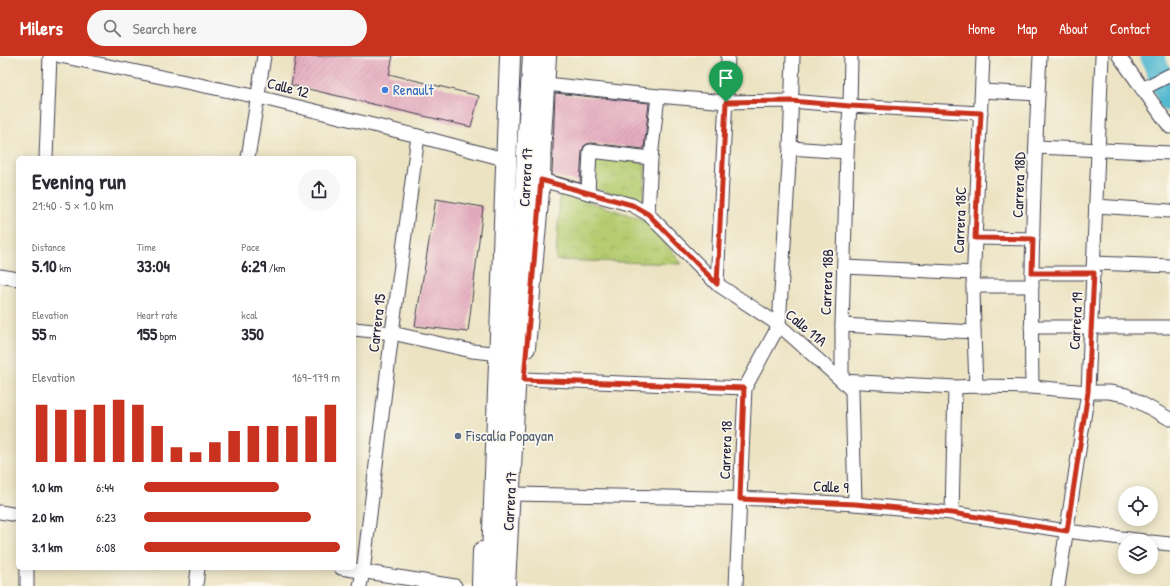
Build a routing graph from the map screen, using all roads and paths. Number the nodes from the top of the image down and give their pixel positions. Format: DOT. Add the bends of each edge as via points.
graph roads {
  1 [pos="50,56"];
  2 [pos="60,56"];
  3 [pos="264,56"];
  4 [pos="504,56"];
  5 [pos="510,56"];
  6 [pos="534,56"];
  7 [pos="547,56"];
  8 [pos="728,56"];
  9 [pos="793,56"];
  10 [pos="851,56"];
  11 [pos="974,56"];
  12 [pos="983,56"];
  13 [pos="1040,56"];
  14 [pos="1102,56"];
  15 [pos="1119,56"];
  16 [pos="113,62"];
  17 [pos="1170,75"];
  18 [pos="546,84"];
  19 [pos="1147,86"];
  20 [pos="982,91"];
  21 [pos="1038,94"];
  22 [pos="658,96"];
  23 [pos="258,97"];
  24 [pos="791,101"];
  25 [pos="726,102"];
  26 [pos="850,106"];
  27 [pos="981,113"];
  28 [pos="1170,127"];
  29 [pos="535,134"];
  30 [pos="418,136"];
  31 [pos="1036,147"];
  32 [pos="790,148"];
  33 [pos="1098,150"];
  34 [pos="847,152"];
  35 [pos="1170,153"];
  36 [pos="46,156"];
  37 [pos="248,156"];
  38 [pos="503,158"];
  39 [pos="651,158"];
  40 [pos="541,180"];
  41 [pos="588,192"];
  42 [pos="1096,206"];
  43 [pos="1170,211"];
  44 [pos="648,214"];
  45 [pos="975,238"];
  46 [pos="1033,239"];
  47 [pos="1170,266"];
  48 [pos="844,267"];
  49 [pos="1094,268"];
  50 [pos="974,273"];
  51 [pos="1032,273"];
  52 [pos="0,276"];
  53 [pos="16,279"];
  54 [pos="717,284"];
  55 [pos="973,286"];
  56 [pos="1032,286"];
  57 [pos="779,325"];
  58 [pos="842,325"];
  59 [pos="1031,327"];
  60 [pos="356,328"];
  61 [pos="1091,328"];
  62 [pos="1170,328"];
  63 [pos="974,332"];
  64 [pos="392,333"];
  65 [pos="492,352"];
  66 [pos="524,380"];
  67 [pos="842,381"];
  68 [pos="976,386"];
  69 [pos="955,387"];
  70 [pos="1032,387"];
  71 [pos="744,388"];
  72 [pos="1088,392"];
  73 [pos="1170,419"];
  74 [pos="514,494"];
  75 [pos="740,499"];
  76 [pos="855,504"];
  77 [pos="0,512"];
  78 [pos="952,513"];
  79 [pos="16,514"];
  80 [pos="1067,531"];
  81 [pos="1118,538"];
  82 [pos="1158,543"];
  83 [pos="1170,544"];
  84 [pos="27,570"];
  85 [pos="198,570"];
  86 [pos="352,570"];
  87 [pos="363,572"];
  88 [pos="27,586"];
  89 [pos="196,586"];
  90 [pos="360,586"];
  91 [pos="455,586"];
  92 [pos="481,586"];
  93 [pos="491,586"];
  94 [pos="505,586"];
  95 [pos="511,586"];
  96 [pos="736,586"];
  97 [pos="1058,586"];
  1 -- 36 [label="street"];
  2 -- 16 [label="street, Calle 12"];
  3 -- 23 [label="street"];
  4 -- 38 [label="main road, Carrera 17"];
  5 -- 38 [label="main road, Carrera 17"];
  6 -- 29 [label="main road, Carrera 17"];
  7 -- 18 [label="main road"];
  8 -- 25 [label="street"];
  9 -- 24 [label="street"];
  10 -- 26 [label="street, Carrera 18B"];
  11 -- 12 [label="street"];
  12 -- 20 [label="street, Carrera 18C"];
  13 -- 21 [label="street, Carrera 18D"];
  14 -- 33 [label="street, Carrera 19"];
  15 -- 19 [label="street"];
  16 -- 23 [label="street, Calle 12"];
  17 -- 19 [label="street"];
  18 -- 22 [label="street"];
  18 -- 29 [label="main road"];
  19 -- 28 [label="street"];
  20 -- 21 [label="street"];
  20 -- 27 [label="street, Carrera 18C"];
  21 -- 31 [label="street, Carrera 18D"];
  22 -- 25 [label="street"];
  22 -- 39 [label="street"];
  23 -- 30 [label="street, Calle 12"];
  23 -- 37 [label="street"];
  24 -- 25 [label="street"];
  24 -- 26 [label="street"];
  24 -- 32 [label="street"];
  25 -- 54 [label="street"];
  26 -- 27 [label="street"];
  26 -- 34 [label="street, Carrera 18B"];
  27 -- 45 [label="street, Carrera 18C"];
  29 -- 40 [label="main road"];
  29 -- 94 [label="main road, Carrera 17"];
  30 -- 38 [label="street, Calle 12"];
  30 -- 64 [label="street, Carrera 15"];
  31 -- 33 [label="street"];
  31 -- 46 [label="street, Carrera 18D"];
  32 -- 34 [label="street"];
  32 -- 57 [label="street"];
  33 -- 35 [label="street"];
  33 -- 42 [label="street, Carrera 19"];
  34 -- 48 [label="street, Carrera 18B"];
  38 -- 65 [label="main road, Carrera 17"];
  38 -- 93 [label="main road, Carrera 17"];
  39 -- 41 [label="street" via="590,151"];
  39 -- 44 [label="street"];
  40 -- 41 [label="street, Calle 11A"];
  40 -- 66 [label="main road"];
  41 -- 44 [label="street, Calle 11A" via="632,205"];
  42 -- 43 [label="street"];
  42 -- 49 [label="street, Carrera 19"];
  44 -- 54 [label="street, Calle 11A"];
  45 -- 46 [label="street"];
  45 -- 50 [label="street, Carrera 18C"];
  46 -- 51 [label="street, Carrera 18D"];
  47 -- 49 [label="street"];
  48 -- 50 [label="street"];
  48 -- 58 [label="street, Carrera 18B"];
  49 -- 51 [label="street"];
  49 -- 61 [label="street, Carrera 19"];
  50 -- 55 [label="street, Carrera 18C"];
  51 -- 56 [label="street, Carrera 18D"];
  52 -- 53 [label="street"];
  54 -- 57 [label="street, Calle 11A"];
  55 -- 56 [label="street"];
  55 -- 63 [label="street, Carrera 18C"];
  56 -- 59 [label="street, Carrera 18D"];
  57 -- 67 [label="street, Calle 11A"];
  57 -- 71 [label="street, Carrera 18"];
  58 -- 63 [label="street"];
  58 -- 67 [label="street, Carrera 18B"];
  59 -- 61 [label="street"];
  59 -- 70 [label="street, Carrera 18D"];
  60 -- 64 [label="street"];
  61 -- 62 [label="street"];
  61 -- 72 [label="street, Carrera 19"];
  63 -- 68 [label="street, Carrera 18C"];
  64 -- 65 [label="street" via="472,351"];
  64 -- 87 [label="street, Carrera 15"];
  65 -- 92 [label="main road, Carrera 17"];
  66 -- 71 [label="street"];
  66 -- 74 [label="main road"];
  67 -- 69 [label="street"];
  67 -- 76 [label="street" via="852,391"];
  68 -- 69 [label="street"];
  68 -- 70 [label="street"];
  69 -- 78 [label="street"];
  70 -- 72 [label="street"];
  71 -- 75 [label="street, Carrera 18"];
  72 -- 73 [label="street" via="1126,395"];
  72 -- 80 [label="street, Carrera 19"];
  74 -- 75 [label="street, Calle 9"];
  74 -- 95 [label="main road"];
  75 -- 76 [label="street, Calle 9"];
  75 -- 96 [label="street, Carrera 18"];
  76 -- 78 [label="street, Calle 9"];
  77 -- 79 [label="street"];
  78 -- 80 [label="street, Calle 9"];
  80 -- 81 [label="street, Calle 9"];
  80 -- 97 [label="street, Carrera 19"];
  82 -- 83 [label="street"];
  84 -- 88 [label="street"];
  85 -- 89 [label="street"];
  86 -- 87 [label="street"];
  87 -- 90 [label="street, Carrera 15"];
  87 -- 91 [label="street"];
}
